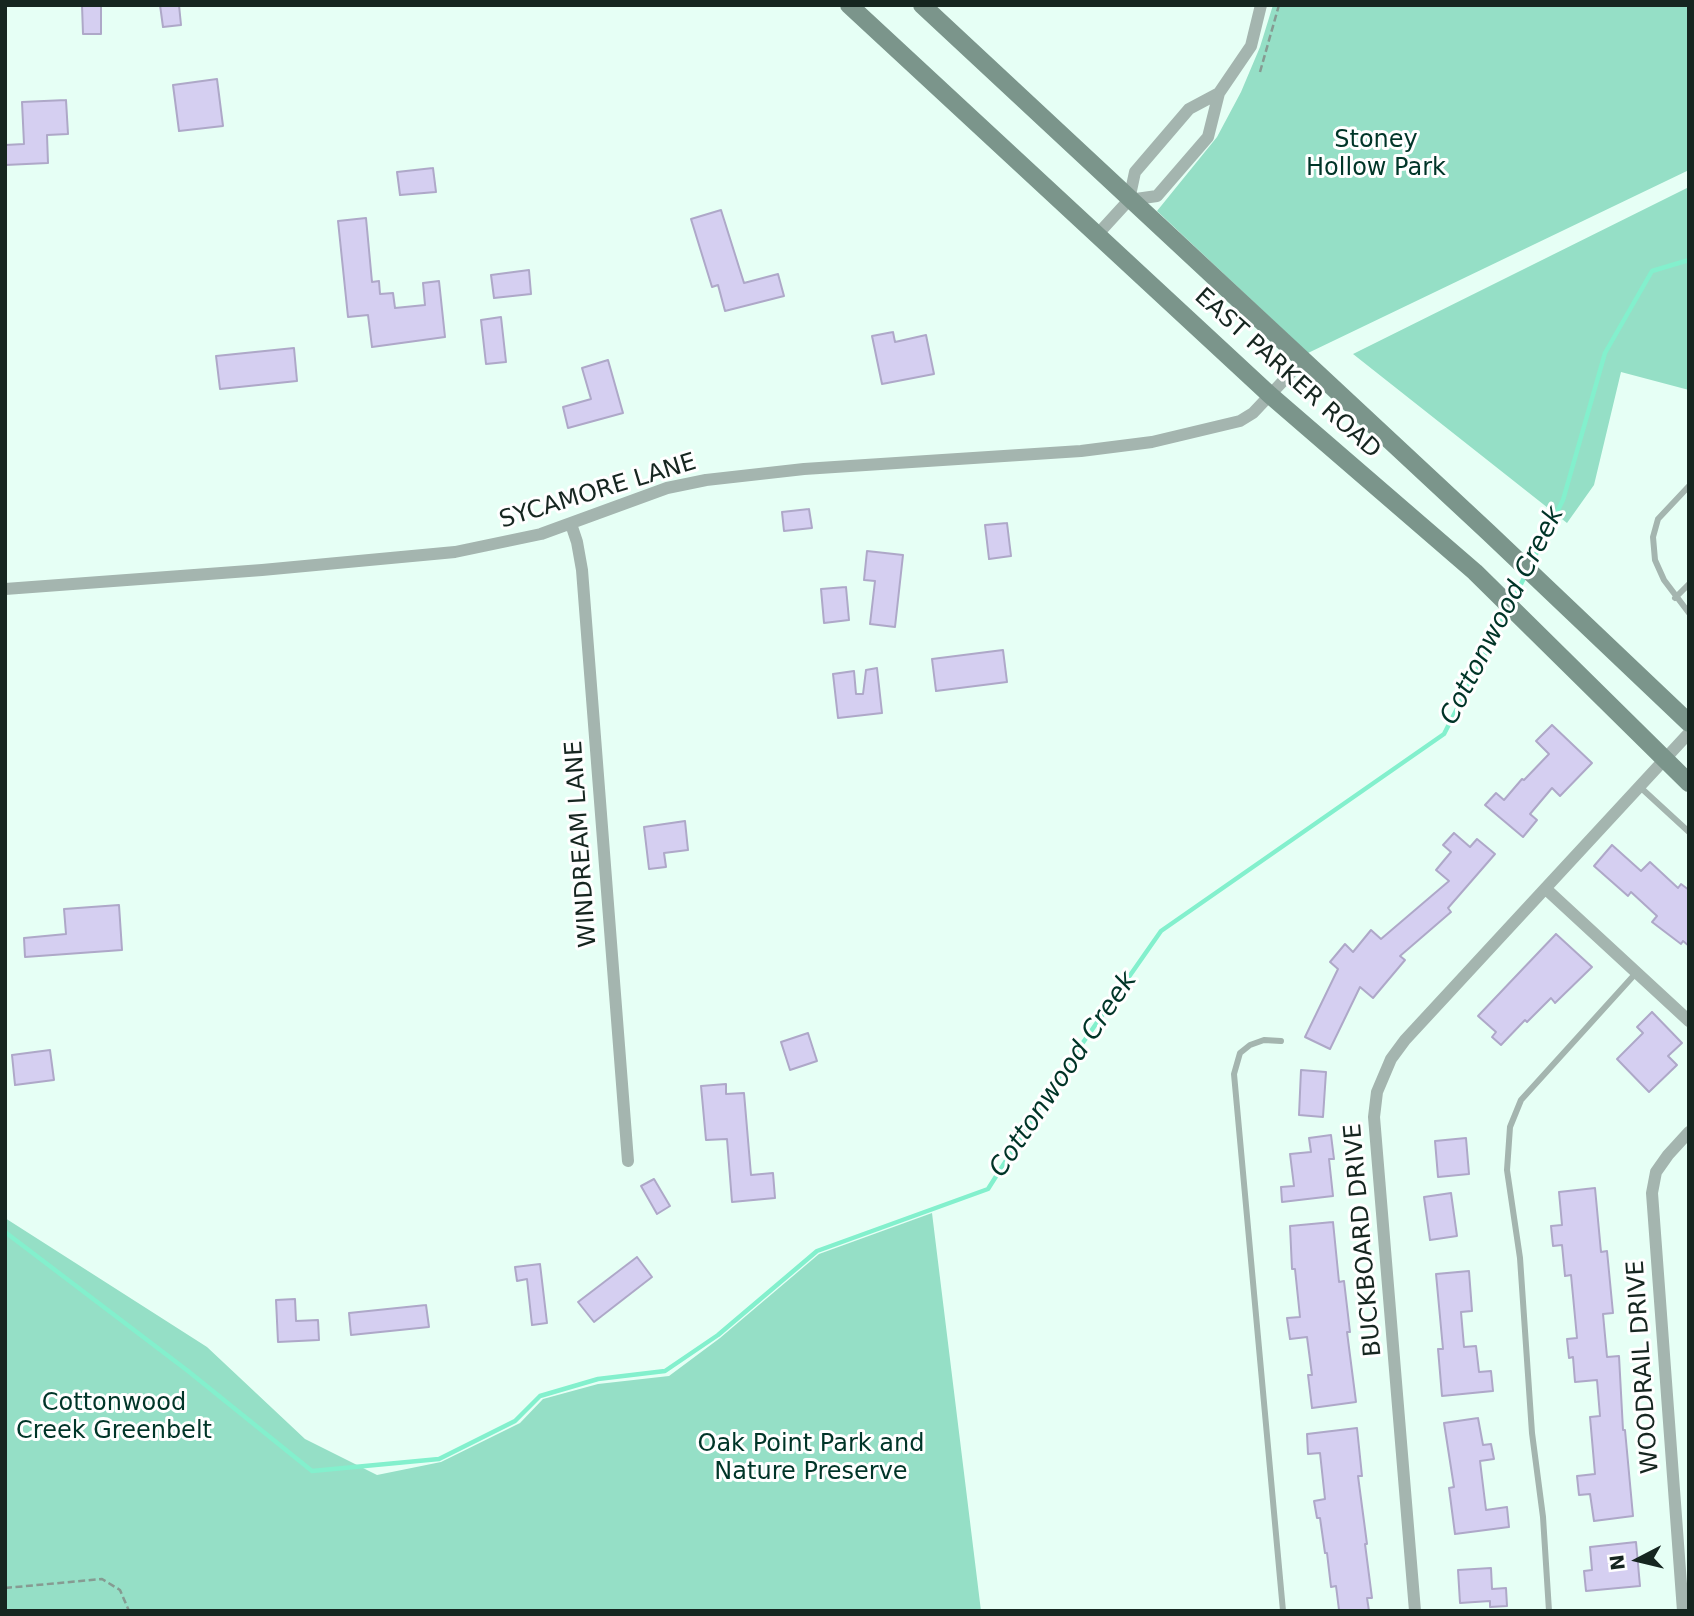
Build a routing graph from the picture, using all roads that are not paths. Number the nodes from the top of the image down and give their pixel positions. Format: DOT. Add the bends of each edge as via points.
graph roads {
  1 [pos="849,5"];
  2 [pos="922,5"];
  3 [pos="1261,5"];
  4 [pos="1219,93"];
  5 [pos="1129,200"];
  6 [pos="1097,236"];
  7 [pos="1302,361"];
  8 [pos="1270,395"];
  9 [pos="1689,486"];
  10 [pos="571,524"];
  11 [pos="1689,583"];
  12 [pos="5,589"];
  13 [pos="1675,598"];
  14 [pos="1689,613"];
  15 [pos="1689,723"];
  16 [pos="1689,733"];
  17 [pos="1662,759"];
  18 [pos="1689,783"];
  19 [pos="1638,786"];
  20 [pos="1689,832"];
  21 [pos="1546,889"];
  22 [pos="1636,973"];
  23 [pos="1689,1021"];
  24 [pos="1280,1041"];
  25 [pos="1689,1132"];
  26 [pos="628,1161"];
  27 [pos="1283,1611"];
  28 [pos="1415,1611"];
  29 [pos="1549,1611"];
  30 [pos="1683,1611"];
  1 -- 6 [label="main road, EAST PARKER ROAD"];
  2 -- 5 [label="main road, EAST PARKER ROAD"];
  3 -- 4 [label="street" via="1251,46"];
  4 -- 5 [label="street" via="1188,109 1135,172"];
  4 -- 5 [label="street" via="1208,137 1157,196"];
  5 -- 6 [label="street"];
  5 -- 7 [label="main road, EAST PARKER ROAD"];
  6 -- 8 [label="main road, EAST PARKER ROAD"];
  7 -- 8 [label="street, SYCAMORE LANE"];
  7 -- 15 [label="main road, EAST PARKER ROAD"];
  8 -- 10 [label="street, SYCAMORE LANE" via="1240,421 1177,438 1081,451 834,466 706,480 667,488"];
  8 -- 17 [label="main road, EAST PARKER ROAD" via="1475,572"];
  9 -- 13 [label="lane" via="1658,519 1653,537 1655,559"];
  10 -- 12 [label="street, SYCAMORE LANE" via="505,543 428,555"];
  10 -- 26 [label="street, WINDREAM LANE" via="582,570"];
  11 -- 13 [label="lane"];
  13 -- 14 [label="lane"];
  16 -- 17 [label="street, BUCKBOARD DRIVE"];
  17 -- 18 [label="main road, EAST PARKER ROAD"];
  17 -- 19 [label="street, BUCKBOARD DRIVE"];
  19 -- 20 [label="lane"];
  19 -- 21 [label="street, BUCKBOARD DRIVE"];
  21 -- 22 [label="street"];
  21 -- 28 [label="street, BUCKBOARD DRIVE" via="1405,1040 1377,1092 1374,1117"];
  22 -- 23 [label="street"];
  22 -- 29 [label="lane" via="1521,1100 1510,1127 1507,1170 1520,1258"];
  24 -- 27 [label="lane" via="1251,1045 1240,1053 1234,1074"];
  25 -- 30 [label="street, WOODRAIL DRIVE" via="1656,1172 1652,1193"];
}
